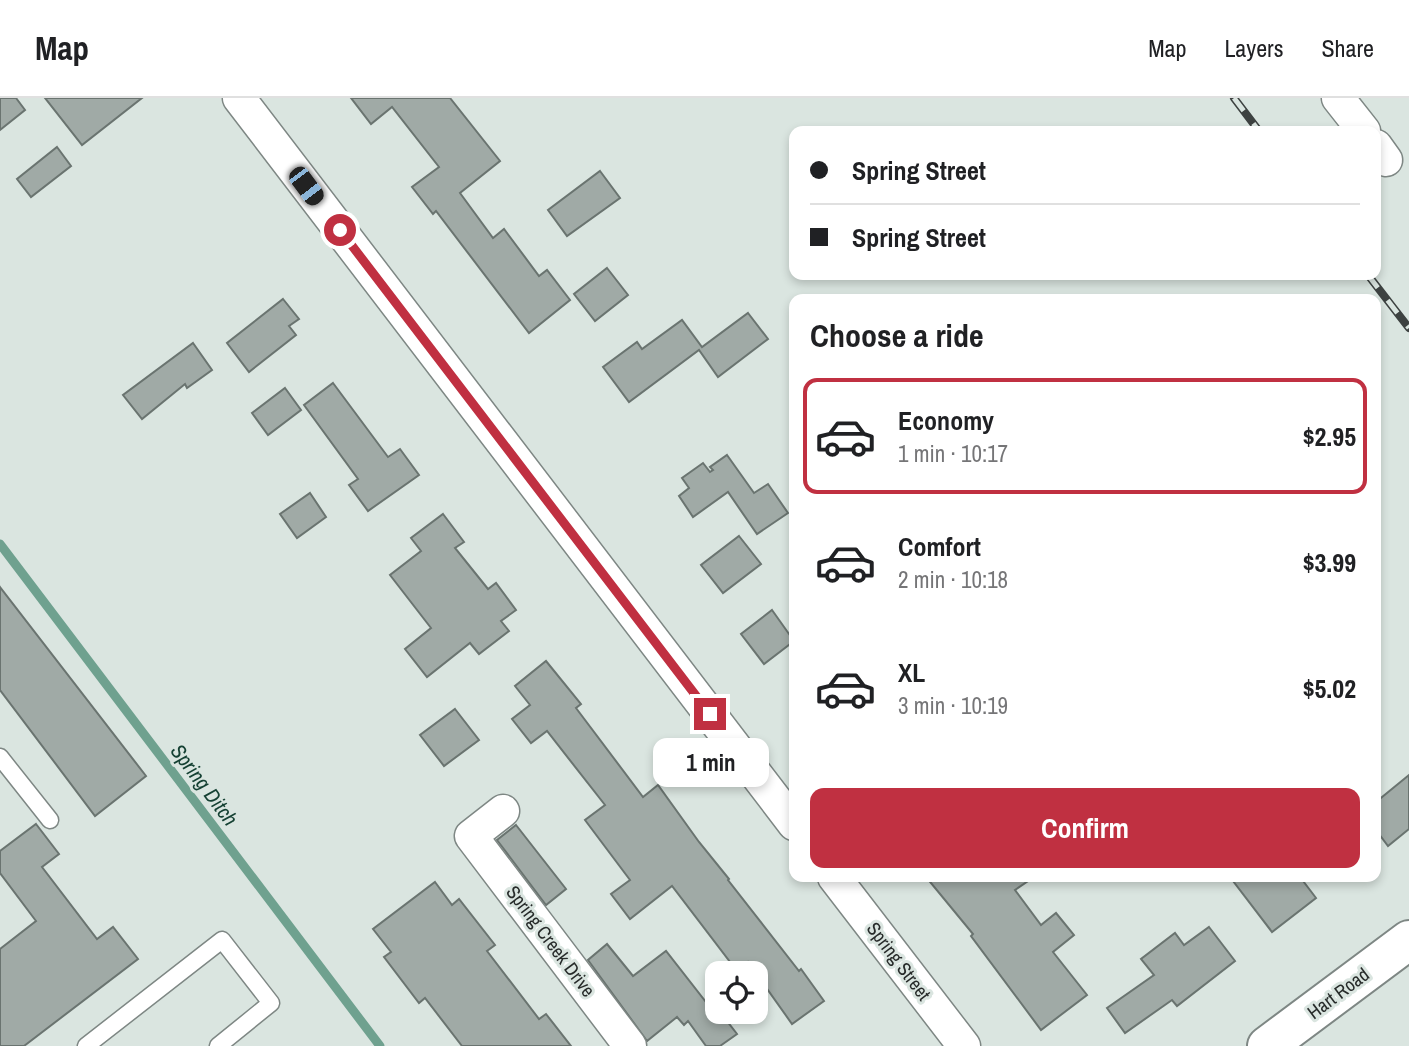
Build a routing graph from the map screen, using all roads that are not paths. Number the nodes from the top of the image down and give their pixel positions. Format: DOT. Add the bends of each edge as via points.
graph roads {
  1 [pos="239,98"];
  2 [pos="1338,98"];
  3 [pos="1360,126"];
  4 [pos="0,757"];
  5 [pos="503,811"];
  6 [pos="789,817"];
  7 [pos="50,820"];
  8 [pos="839,882"];
  9 [pos="1409,940"];
  10 [pos="86,1046"];
  11 [pos="218,1046"];
  12 [pos="630,1046"];
  13 [pos="964,1046"];
  14 [pos="1267,1046"];
  1 -- 6 [label="street"];
  2 -- 3 [label="street"];
  4 -- 7 [label="lane"];
  5 -- 12 [label="street, Spring Creek Drive" via="471,836"];
  8 -- 13 [label="street, Spring Street"];
  9 -- 14 [label="street, Hart Road"];
  10 -- 11 [label="lane" via="222,940 271,1003"];
}
